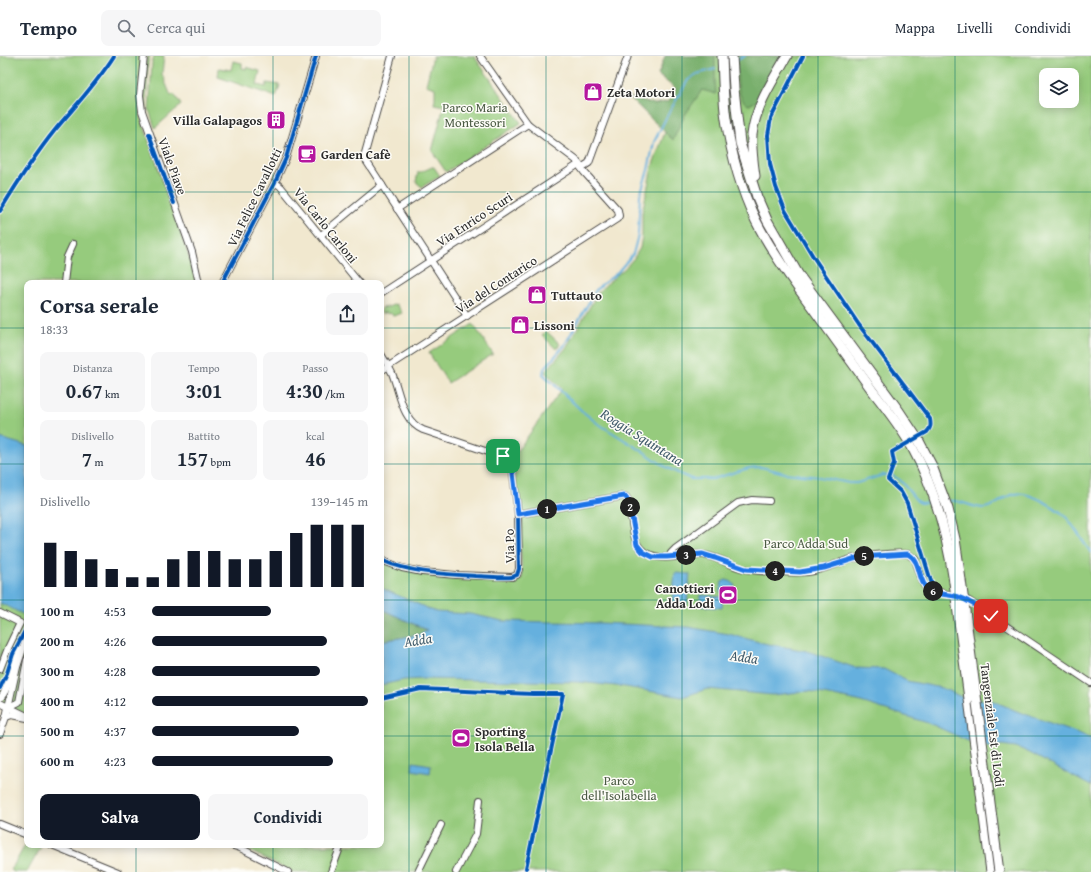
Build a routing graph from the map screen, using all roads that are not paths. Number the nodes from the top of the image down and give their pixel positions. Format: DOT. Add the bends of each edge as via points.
graph roads {
  1 [pos="316,56"];
  2 [pos="392,56"];
  3 [pos="480,56"];
  4 [pos="628,56"];
  5 [pos="722,56"];
  6 [pos="732,56"];
  7 [pos="787,56"];
  8 [pos="144,57"];
  9 [pos="528,124"];
  10 [pos="580,166"];
  11 [pos="275,182"];
  12 [pos="382,185"];
  13 [pos="757,197"];
  14 [pos="397,209"];
  15 [pos="321,235"];
  16 [pos="73,244"];
  17 [pos="431,260"];
  18 [pos="225,276"];
  19 [pos="64,280"];
  20 [pos="200,280"];
  21 [pos="220,280"];
  22 [pos="223,280"];
  23 [pos="358,280"];
  24 [pos="384,291"];
  25 [pos="467,316"];
  26 [pos="384,358"];
  27 [pos="389,366"];
  28 [pos="384,369"];
  29 [pos="910,434"];
  30 [pos="769,501"];
  31 [pos="518,514"];
  32 [pos="670,557"];
  33 [pos="384,561"];
  34 [pos="958,581"];
  35 [pos="0,613"];
  36 [pos="24,643"];
  37 [pos="24,646"];
  38 [pos="0,669"];
  39 [pos="24,678"];
  40 [pos="1091,683"];
  41 [pos="0,698"];
  42 [pos="0,703"];
  43 [pos="9,707"];
  44 [pos="24,715"];
  45 [pos="6,717"];
  46 [pos="24,717"];
  47 [pos="0,734"];
  48 [pos="480,800"];
  49 [pos="0,824"];
  50 [pos="441,825"];
  51 [pos="24,835"];
  52 [pos="59,848"];
  53 [pos="240,848"];
  54 [pos="340,848"];
  55 [pos="118,872"];
  56 [pos="288,872"];
  57 [pos="331,872"];
  58 [pos="418,872"];
  59 [pos="456,872"];
  60 [pos="991,872"];
  61 [pos="999,872"];
  1 -- 11 [label="street, Via Felice Cavallotti" via="287,155"];
  2 -- 12 [label="street" via="364,153"];
  3 -- 9 [label="street"];
  4 -- 10 [label="street" via="589,161 587,165"];
  5 -- 29 [label="highway" via="726,119 733,154 756,220 792,281"];
  6 -- 13 [label="highway" via="740,143"];
  7 -- 13 [label="highway" via="765,95 752,134"];
  8 -- 20 [label="street, Viale Piave" via="140,95 143,115"];
  9 -- 10 [label="street" via="574,157"];
  9 -- 14 [label="street"];
  10 -- 17 [label="street, Via Enrico Scuri"];
  10 -- 25 [label="street, Via del Contarico" via="620,214"];
  11 -- 15 [label="street, Via Carlo Carloni"];
  11 -- 18 [label="street, Via Felice Cavallotti"];
  12 -- 14 [label="street"];
  12 -- 15 [label="street"];
  13 -- 29 [label="highway" via="766,220 798,274"];
  14 -- 17 [label="street"];
  15 -- 23 [label="street, Via Carlo Carloni"];
  16 -- 19 [label="street" via="67,257"];
  17 -- 24 [label="street, Via Enrico Scuri"];
  17 -- 25 [label="street"];
  18 -- 21 [label="street, Via Felice Cavallotti"];
  18 -- 22 [label="street, Via Felice Cavallotti"];
  25 -- 27 [label="street, Via del Contarico"];
  26 -- 27 [label="street"];
  27 -- 28 [label="street, Via del Contarico"];
  27 -- 31 [label="street, Via Po" via="405,412 414,425 503,456 509,461 512,465"];
  29 -- 34 [label="highway" via="932,466 941,502 955,539"];
  30 -- 32 [label="street" via="752,500 738,503 675,548"];
  31 -- 32 [label="street" via="624,496 629,502 639,549 653,557"];
  31 -- 33 [label="street, Via Po" via="519,571 515,576 509,578 422,572"];
  32 -- 40 [label="street" via="702,554 746,569 800,572 860,557 908,554 915,558 924,585 928,589 969,601"];
  34 -- 60 [label="highway, Tangenziale Est di Lodi, bridge"];
  34 -- 61 [label="highway, Tangenziale Est di Lodi, bridge"];
  35 -- 38 [label="street" via="20,623"];
  36 -- 41 [label="street" via="16,656 6,691"];
  37 -- 43 [label="street"];
  39 -- 43 [label="street" via="20,702"];
  42 -- 43 [label="street"];
  43 -- 44 [label="street"];
  43 -- 45 [label="street"];
  45 -- 46 [label="street"];
  45 -- 47 [label="street"];
  48 -- 59 [label="street" via="476,834"];
  49 -- 51 [label="street"];
  50 -- 58 [label="street"];
  52 -- 55 [label="street"];
  53 -- 56 [label="street"];
  54 -- 57 [label="street"];
}
